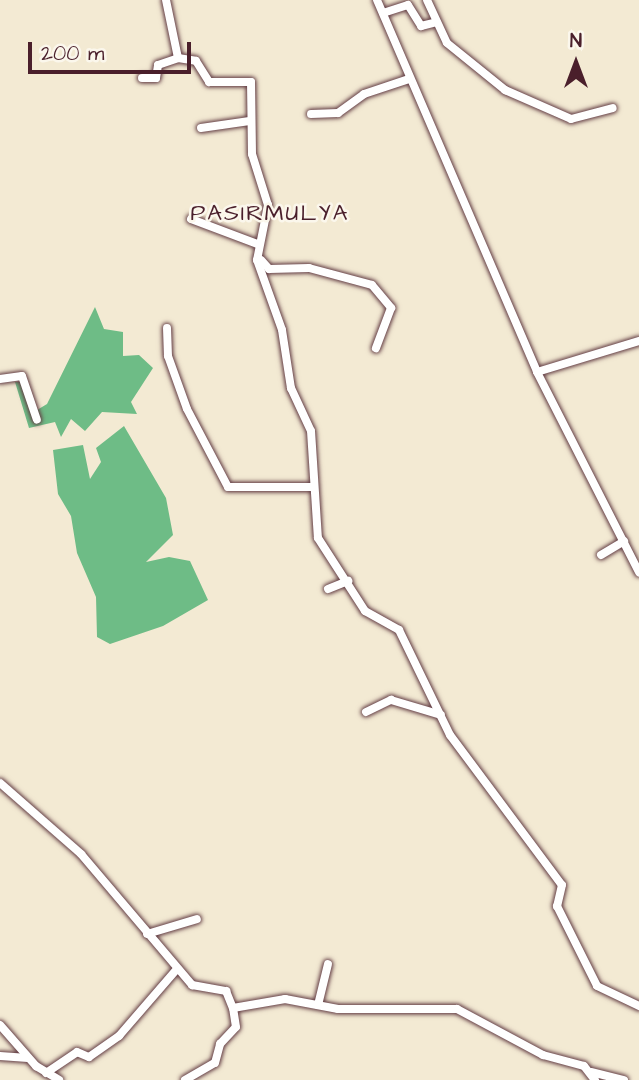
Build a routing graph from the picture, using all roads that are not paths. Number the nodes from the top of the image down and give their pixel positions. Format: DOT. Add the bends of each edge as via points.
graph roads {
  1 [pos="166,0"];
  2 [pos="377,0"];
  3 [pos="427,0"];
  4 [pos="383,13"];
  5 [pos="433,23"];
  6 [pos="178,58"];
  7 [pos="142,78"];
  8 [pos="410,79"];
  9 [pos="613,108"];
  10 [pos="312,114"];
  11 [pos="249,121"];
  12 [pos="201,128"];
  13 [pos="191,219"];
  14 [pos="257,247"];
  15 [pos="167,328"];
  16 [pos="639,341"];
  17 [pos="376,348"];
  18 [pos="537,372"];
  19 [pos="0,379"];
  20 [pos="37,420"];
  21 [pos="311,487"];
  22 [pos="624,541"];
  23 [pos="601,555"];
  24 [pos="639,572"];
  25 [pos="348,581"];
  26 [pos="328,589"];
  27 [pos="366,712"];
  28 [pos="441,715"];
  29 [pos="0,783"];
  30 [pos="197,919"];
  31 [pos="147,934"];
  32 [pos="328,964"];
  33 [pos="177,969"];
  34 [pos="318,1005"];
  35 [pos="639,1006"];
  36 [pos="233,1008"];
  37 [pos="0,1025"];
  38 [pos="0,1056"];
  39 [pos="28,1058"];
  40 [pos="46,1073"];
  41 [pos="593,1076"];
  42 [pos="60,1080"];
  43 [pos="185,1080"];
  44 [pos="624,1080"];
  1 -- 6 [label="street"];
  2 -- 4 [label="street"];
  3 -- 5 [label="street"];
  4 -- 5 [label="street" via="409,5 421,26"];
  4 -- 8 [label="street"];
  5 -- 9 [label="street" via="466,61 508,91 541,104 547,113 578,120"];
  6 -- 7 [label="street" via="158,65 156,78"];
  6 -- 11 [label="street" via="196,61 209,82 250,80"];
  8 -- 10 [label="street" via="365,94 338,113"];
  8 -- 18 [label="street"];
  11 -- 12 [label="street"];
  11 -- 14 [label="street" via="268,205"];
  13 -- 14 [label="street"];
  14 -- 17 [label="street" via="269,269 309,268 372,285 391,308"];
  14 -- 21 [label="street" via="282,330 291,387 310,431"];
  15 -- 21 [label="street" via="170,361 222,481 235,490"];
  16 -- 18 [label="street"];
  18 -- 22 [label="street"];
  19 -- 20 [label="street" via="22,376"];
  21 -- 25 [label="street" via="316,533"];
  22 -- 23 [label="street"];
  22 -- 24 [label="street"];
  25 -- 26 [label="street"];
  25 -- 28 [label="street" via="365,611 399,630"];
  27 -- 28 [label="street" via="391,700"];
  28 -- 35 [label="street" via="475,773 562,885 557,906 597,986"];
  29 -- 31 [label="street" via="81,853"];
  30 -- 31 [label="street"];
  31 -- 33 [label="street"];
  32 -- 34 [label="street"];
  33 -- 36 [label="street" via="201,991 226,991"];
  33 -- 40 [label="street" via="110,1043 89,1057 77,1052"];
  34 -- 36 [label="street" via="285,999"];
  34 -- 41 [label="street" via="457,1009"];
  36 -- 43 [label="street" via="236,1027 220,1044 215,1063"];
  37 -- 39 [label="street"];
  38 -- 39 [label="street"];
  39 -- 40 [label="street"];
  40 -- 42 [label="street"];
  41 -- 44 [label="street"];
}
